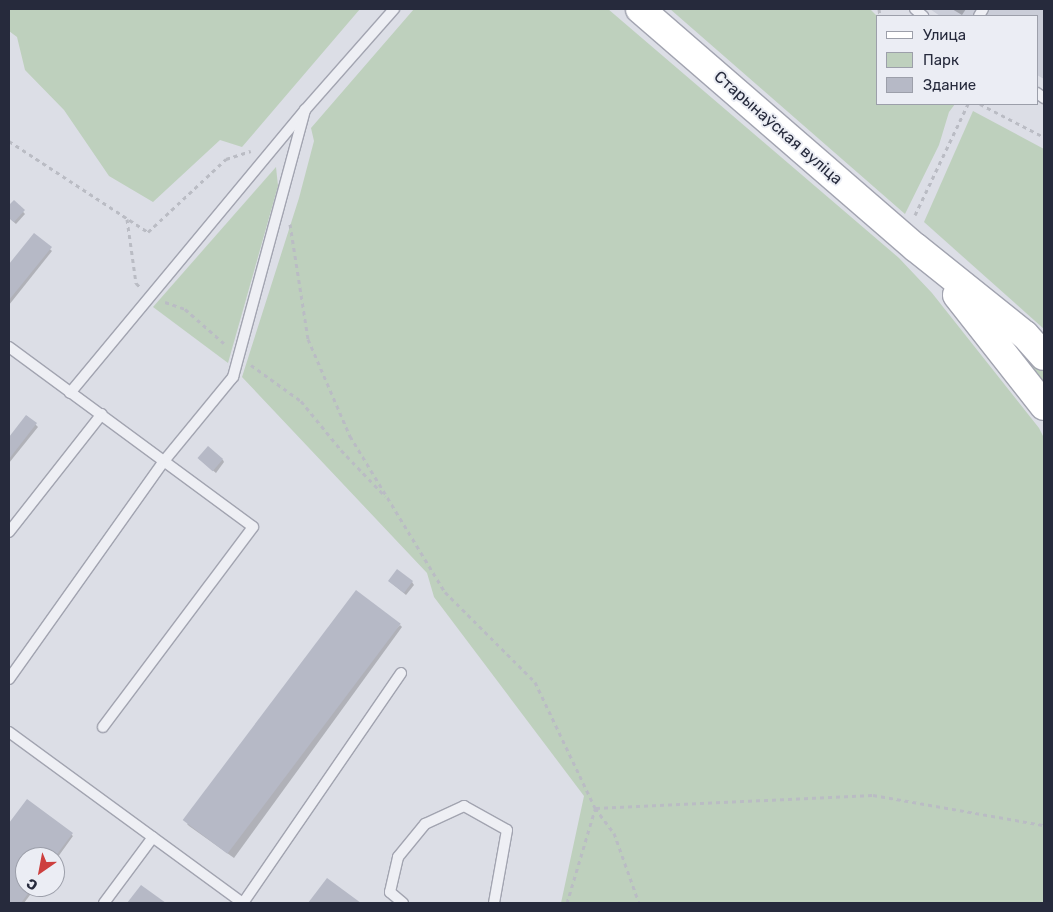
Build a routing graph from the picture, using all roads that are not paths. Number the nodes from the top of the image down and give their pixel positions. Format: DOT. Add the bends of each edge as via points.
graph roads {
  1 [pos="394,9"];
  2 [pos="640,9"];
  3 [pos="305,110"];
  4 [pos="908,240"];
  5 [pos="9,347"];
  6 [pos="1044,356"];
  7 [pos="70,393"];
  8 [pos="1044,406"];
  9 [pos="102,414"];
  10 [pos="164,461"];
  11 [pos="9,532"];
  12 [pos="402,673"];
  13 [pos="9,679"];
  14 [pos="103,727"];
  15 [pos="9,732"];
  16 [pos="153,837"];
  17 [pos="104,903"];
  18 [pos="243,903"];
  19 [pos="403,903"];
  20 [pos="494,903"];
  1 -- 3 [label="lane"];
  2 -- 4 [label="main road, Старынаўская вуліца"];
  3 -- 7 [label="lane"];
  3 -- 10 [label="lane" via="233,377"];
  4 -- 6 [label="main road, Старынаўская вуліца" via="1025,335"];
  4 -- 8 [label="main road, Старынаўская вуліца"];
  5 -- 7 [label="lane"];
  7 -- 9 [label="lane"];
  9 -- 10 [label="lane"];
  9 -- 11 [label="lane"];
  10 -- 13 [label="lane"];
  10 -- 14 [label="lane" via="253,527"];
  12 -- 18 [label="lane"];
  15 -- 16 [label="lane"];
  16 -- 17 [label="lane"];
  16 -- 18 [label="lane"];
  19 -- 20 [label="lane" via="390,892 398,857 425,824 464,806 507,830"];
}
